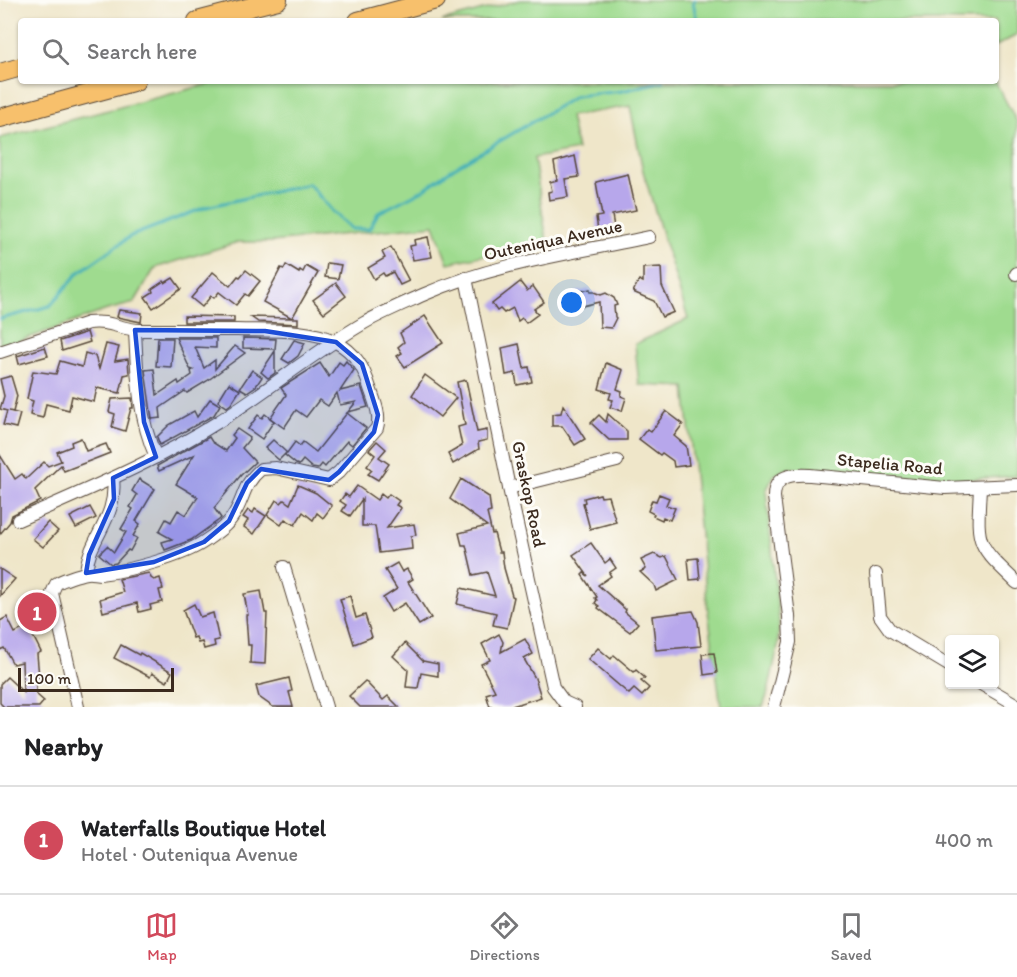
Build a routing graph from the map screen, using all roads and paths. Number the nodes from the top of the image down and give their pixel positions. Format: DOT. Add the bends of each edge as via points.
graph roads {
  1 [pos="278,0"];
  2 [pos="436,0"];
  3 [pos="209,18"];
  4 [pos="369,18"];
  5 [pos="18,68"];
  6 [pos="0,73"];
  7 [pos="125,84"];
  8 [pos="0,118"];
  9 [pos="649,237"];
  10 [pos="466,278"];
  11 [pos="135,330"];
  12 [pos="336,342"];
  13 [pos="0,352"];
  14 [pos="156,457"];
  15 [pos="617,461"];
  16 [pos="113,478"];
  17 [pos="1017,485"];
  18 [pos="509,488"];
  19 [pos="980,488"];
  20 [pos="18,520"];
  21 [pos="284,567"];
  22 [pos="86,573"];
  23 [pos="876,574"];
  24 [pos="1017,583"];
  25 [pos="945,663"];
  26 [pos="990,689"];
  27 [pos="1017,705"];
  28 [pos="78,707"];
  29 [pos="326,707"];
  30 [pos="575,707"];
  31 [pos="774,707"];
  1 -- 3 [label="highway"];
  2 -- 4 [label="highway"];
  5 -- 6 [label="highway"];
  7 -- 8 [label="highway"];
  9 -- 10 [label="street, Outeniqua Avenue"];
  10 -- 12 [label="street, Outeniqua Avenue" via="364,323"];
  10 -- 18 [label="street, Graskop Road"];
  11 -- 12 [label="street" via="275,331"];
  11 -- 13 [label="street" via="105,322 88,323"];
  11 -- 14 [label="street" via="144,422"];
  12 -- 14 [label="street, Outeniqua Avenue" via="218,422"];
  12 -- 22 [label="street" via="364,369 378,424 336,476 329,480 276,468 261,469 247,483 229,521 204,542 154,562 119,571"];
  14 -- 16 [label="street, Outeniqua Avenue"];
  15 -- 18 [label="street"];
  16 -- 20 [label="street, Outeniqua Avenue"];
  16 -- 22 [label="street" via="114,499 89,555"];
  17 -- 19 [label="street, Stapelia Road"];
  18 -- 30 [label="street, Graskop Road" via="553,687 564,702"];
  19 -- 24 [label="street" via="981,543"];
  19 -- 31 [label="street, Stapelia Road" via="796,474 777,484 774,497 790,642"];
  21 -- 29 [label="street"];
  22 -- 28 [label="street" via="58,582 52,593"];
  23 -- 25 [label="street" via="880,616 890,630"];
  26 -- 27 [label="street"];
}
